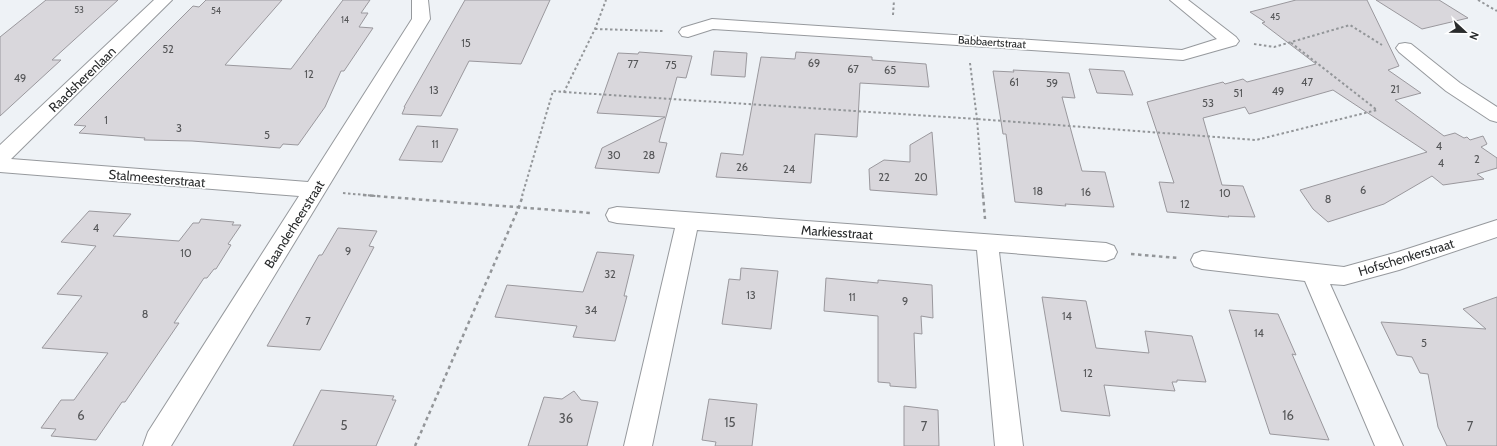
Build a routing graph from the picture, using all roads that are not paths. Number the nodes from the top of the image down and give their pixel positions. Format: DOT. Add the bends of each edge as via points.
graph roads {
  1 [pos="164,0"];
  2 [pos="420,0"];
  3 [pos="1178,0"];
  4 [pos="688,32"];
  5 [pos="1405,48"];
  6 [pos="1497,116"];
  7 [pos="0,157"];
  8 [pos="0,165"];
  9 [pos="315,190"];
  10 [pos="617,215"];
  11 [pos="688,221"];
  12 [pos="1497,228"];
  13 [pos="987,242"];
  14 [pos="1106,252"];
  15 [pos="1202,260"];
  16 [pos="1313,272"];
  17 [pos="157,446"];
  18 [pos="638,446"];
  19 [pos="1009,446"];
  20 [pos="1389,446"];
  1 -- 7 [label="street, Raadsherenlaan"];
  2 -- 9 [label="street, Baanderheerstraat" via="421,19"];
  3 -- 4 [label="street, Babbaertstraat" via="1230,41 1183,55 712,24"];
  5 -- 6 [label="street" via="1453,87"];
  8 -- 9 [label="street, Stalmeesterstraat"];
  9 -- 17 [label="street, Baanderheerstraat" via="162,434"];
  10 -- 11 [label="street, Markiesstraat"];
  11 -- 13 [label="street, Markiesstraat"];
  11 -- 18 [label="street"];
  12 -- 16 [label="street, Hofschenkerstraat" via="1399,261 1344,276"];
  13 -- 14 [label="street, Markiesstraat"];
  13 -- 19 [label="street"];
  15 -- 16 [label="street, Hofschenkerstraat"];
  16 -- 20 [label="street"];
}
